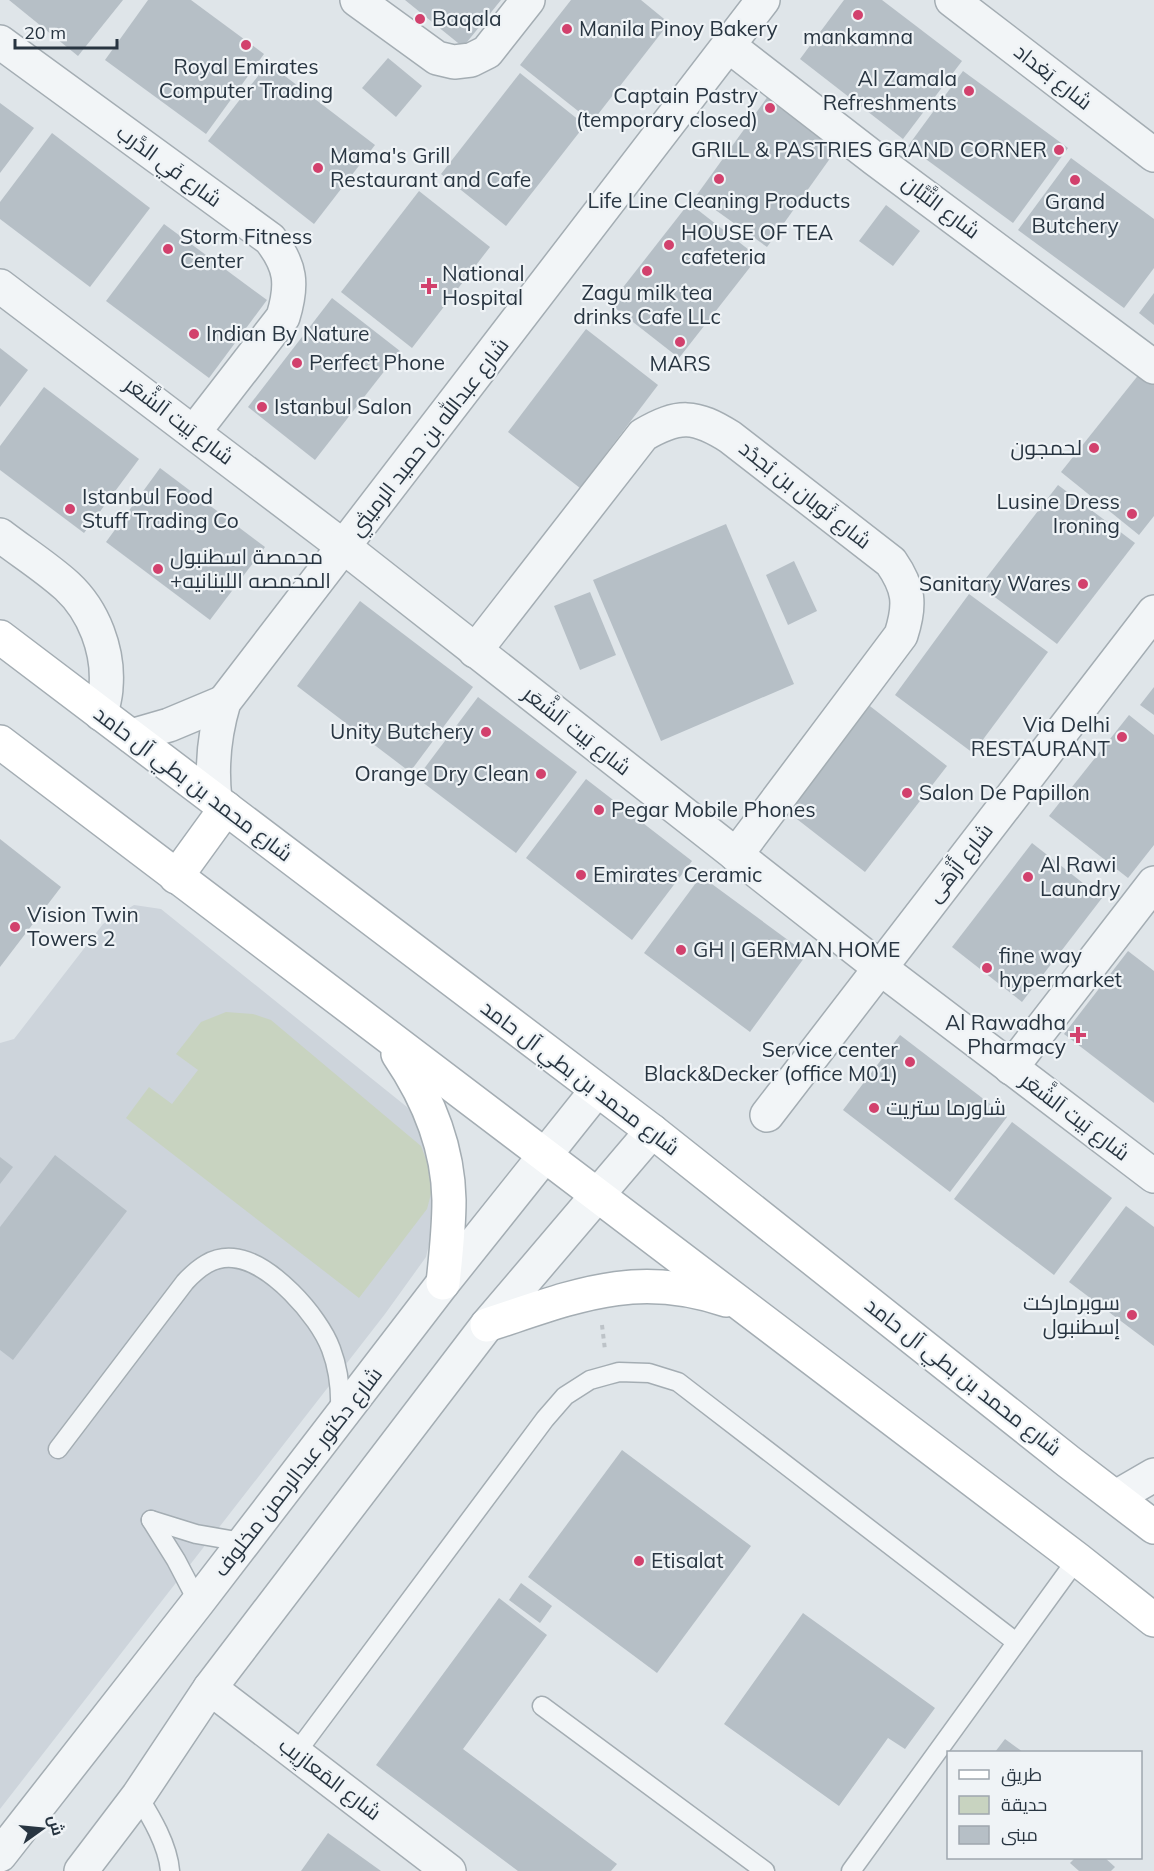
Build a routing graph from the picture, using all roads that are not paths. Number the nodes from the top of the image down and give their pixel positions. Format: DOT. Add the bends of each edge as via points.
graph roads {
  1 [pos="357,0"];
  2 [pos="528,0"];
  3 [pos="763,0"];
  4 [pos="952,0"];
  5 [pos="0,42"];
  6 [pos="729,46"];
  7 [pos="1154,155"];
  8 [pos="0,286"];
  9 [pos="1154,367"];
  10 [pos="194,432"];
  11 [pos="0,535"];
  12 [pos="344,547"];
  13 [pos="1154,612"];
  14 [pos="0,637"];
  15 [pos="476,651"];
  16 [pos="224,702"];
  17 [pos="101,714"];
  18 [pos="131,736"];
  19 [pos="0,742"];
  20 [pos="220,804"];
  21 [pos="736,855"];
  22 [pos="176,877"];
  23 [pos="1150,894"];
  24 [pos="879,967"];
  25 [pos="386,1035"];
  26 [pos="1011,1068"];
  27 [pos="597,1090"];
  28 [pos="766,1115"];
  29 [pos="652,1131"];
  30 [pos="546,1156"];
  31 [pos="1154,1176"];
  32 [pos="596,1195"];
  33 [pos="443,1283"];
  34 [pos="742,1305"];
  35 [pos="487,1325"];
  36 [pos="340,1418"];
  37 [pos="58,1449"];
  38 [pos="1154,1476"];
  39 [pos="1116,1497"];
  40 [pos="1154,1527"];
  41 [pos="242,1542"];
  42 [pos="1077,1559"];
  43 [pos="198,1602"];
  44 [pos="1154,1620"];
  45 [pos="1016,1642"];
  46 [pos="210,1688"];
  47 [pos="542,1706"];
  48 [pos="296,1753"];
  49 [pos="138,1796"];
  50 [pos="0,1855"];
  51 [pos="173,1869"];
  52 [pos="81,1871"];
  53 [pos="449,1871"];
  54 [pos="765,1871"];
  55 [pos="850,1871"];
  1 -- 2 [label="street" via="437,58 454,62 471,60 487,52"];
  3 -- 6 [label="street, شارع عبدالله بن حميد الرميثي"];
  4 -- 7 [label="street, شارع بَغداد"];
  5 -- 10 [label="street, شارع فَي الدَّرب" via="270,239 283,256 289,276 289,297 283,317"];
  6 -- 9 [label="street, شارع التَّبَّان"];
  6 -- 12 [label="street, شارع عبدالله بن حميد الرميثي"];
  8 -- 10 [label="street, شارع بَيت اَلشَّعَر"];
  10 -- 12 [label="street, شارع بَيت اَلشَّعَر"];
  11 -- 17 [label="street" via="68,586 85,608 105,659 106,687"];
  12 -- 15 [label="street, شارع بَيت اَلشَّعَر"];
  12 -- 16 [label="street, شارع عبدالله بن حميد الرميثي"];
  13 -- 24 [label="street, شارع أَزْهَى"];
  14 -- 17 [label="street, شارع محمد بن بطي آل حامد"];
  15 -- 21 [label="street, شارع بَيت اَلشَّعَر"];
  15 -- 21 [label="street, شارع ثَوبان بن بُجدُد" via="643,435 663,423 687,419 710,424 891,562 908,597 902,635"];
  16 -- 18 [label="street, شارع عبدالله بن حميد الرميثي"];
  16 -- 20 [label="street, شارع عبدالله بن حميد الرميثي" via="212,760"];
  17 -- 18 [label="street, شارع محمد بن بطي آل حامد"];
  18 -- 20 [label="street, شارع محمد بن بطي آل حامد"];
  19 -- 22 [label="street"];
  20 -- 22 [label="street"];
  20 -- 27 [label="street, شارع محمد بن بطي آل حامد"];
  21 -- 24 [label="street, شارع بَيت اَلشَّعَر"];
  22 -- 25 [label="street"];
  23 -- 26 [label="street"];
  24 -- 26 [label="street, شارع بَيت اَلشَّعَر"];
  24 -- 28 [label="street, شارع أَزْهَى"];
  25 -- 30 [label="street"];
  25 -- 33 [label="street" via="424,1096 446,1164 449,1200"];
  26 -- 31 [label="street, شارع بَيت اَلشَّعَر"];
  27 -- 29 [label="street, شارع محمد بن بطي آل حامد"];
  27 -- 30 [label="street, شارع دكتور عبدالرحمن مخلوف"];
  29 -- 32 [label="street"];
  29 -- 39 [label="street, شارع محمد بن بطي آل حامد"];
  30 -- 32 [label="street"];
  30 -- 33 [label="street, شارع دكتور عبدالرحمن مخلوف"];
  32 -- 34 [label="street"];
  32 -- 35 [label="street"];
  33 -- 36 [label="street, شارع دكتور عبدالرحمن مخلوف"];
  34 -- 35 [label="street" via="705,1292 627,1286 588,1292"];
  34 -- 42 [label="street"];
  35 -- 46 [label="street"];
  36 -- 37 [label="lane" via="338,1371 331,1348 309,1310 250,1263 233,1258 214,1260 191,1275"];
  36 -- 41 [label="street, شارع دكتور عبدالرحمن مخلوف"];
  38 -- 39 [label="street"];
  39 -- 40 [label="street, شارع محمد بن بطي آل حامد"];
  41 -- 43 [label="street, شارع دكتور عبدالرحمن مخلوف"];
  41 -- 43 [label="lane" via="196,1534 151,1520"];
  42 -- 44 [label="street"];
  42 -- 45 [label="lane"];
  43 -- 50 [label="street, شارع دكتور عبدالرحمن مخلوف"];
  45 -- 48 [label="lane" via="678,1382 649,1373 619,1372 590,1380 565,1396 545,1419"];
  45 -- 55 [label="lane"];
  46 -- 48 [label="street, شارع المَعازِيب"];
  46 -- 49 [label="street"];
  47 -- 54 [label="lane"];
  48 -- 53 [label="street, شارع المَعازِيب"];
  49 -- 51 [label="lane"];
  49 -- 52 [label="street"];
}
